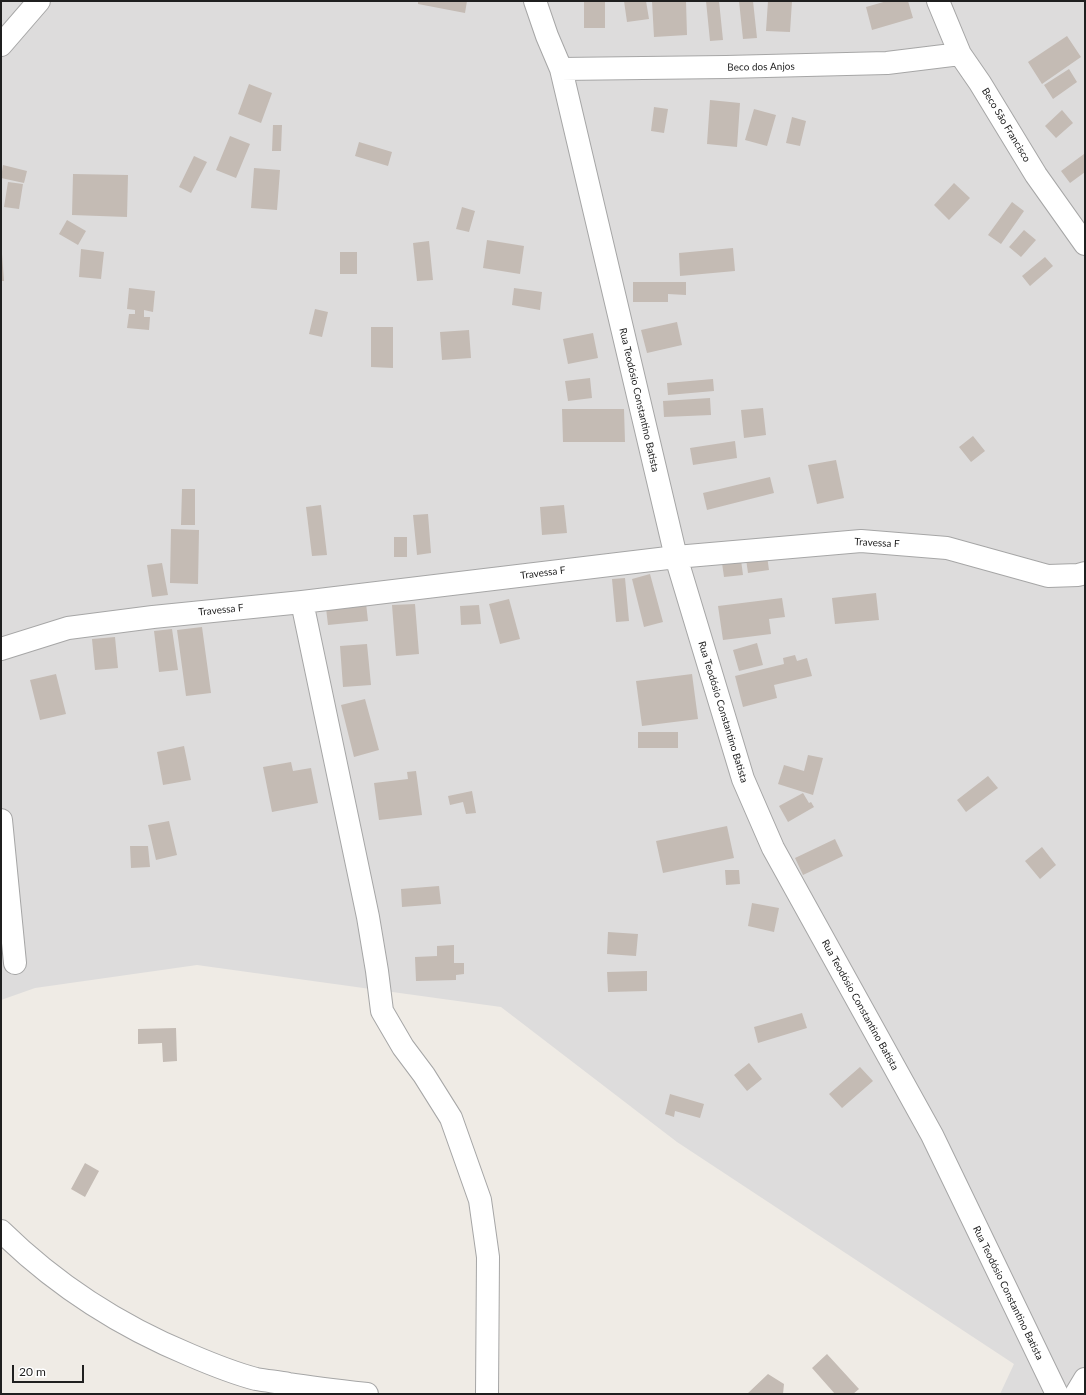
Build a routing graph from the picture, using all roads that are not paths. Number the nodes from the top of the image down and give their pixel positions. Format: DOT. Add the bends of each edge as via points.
graph roads {
  1 [pos="38,1"];
  2 [pos="535,1"];
  3 [pos="938,1"];
  4 [pos="1,45"];
  5 [pos="960,54"];
  6 [pos="561,69"];
  7 [pos="1085,244"];
  8 [pos="676,557"];
  9 [pos="1085,573"];
  10 [pos="302,602"];
  11 [pos="1,649"];
  12 [pos="1,820"];
  13 [pos="15,964"];
  14 [pos="1,1231"];
  15 [pos="1085,1379"];
  16 [pos="367,1394"];
  17 [pos="487,1394"];
  18 [pos="1057,1394"];
  19 [pos="1076,1394"];
  1 -- 4 [label="street"];
  2 -- 6 [label="street, Rua Teodósio Constantino Batista"];
  3 -- 5 [label="street, Beco São Francisco"];
  5 -- 6 [label="street, Beco dos Anjos" via="887,63"];
  5 -- 7 [label="street, Beco São Francisco" via="1036,175"];
  6 -- 8 [label="street, Rua Teodósio Constantino Batista"];
  8 -- 9 [label="street, Travessa F" via="861,541 947,548 1048,576"];
  8 -- 10 [label="street, Travessa F"];
  8 -- 18 [label="street, Rua Teodósio Constantino Batista" via="743,779 773,848 932,1135"];
  10 -- 11 [label="street, Travessa F" via="68,628"];
  10 -- 17 [label="street" via="368,917 382,1011 402,1047 424,1075 451,1118 480,1200 488,1257"];
  12 -- 13 [label="street"];
  14 -- 16 [label="street" via="57,1280 107,1313 161,1343 212,1365 256,1379"];
  15 -- 19 [label="street"];
}
